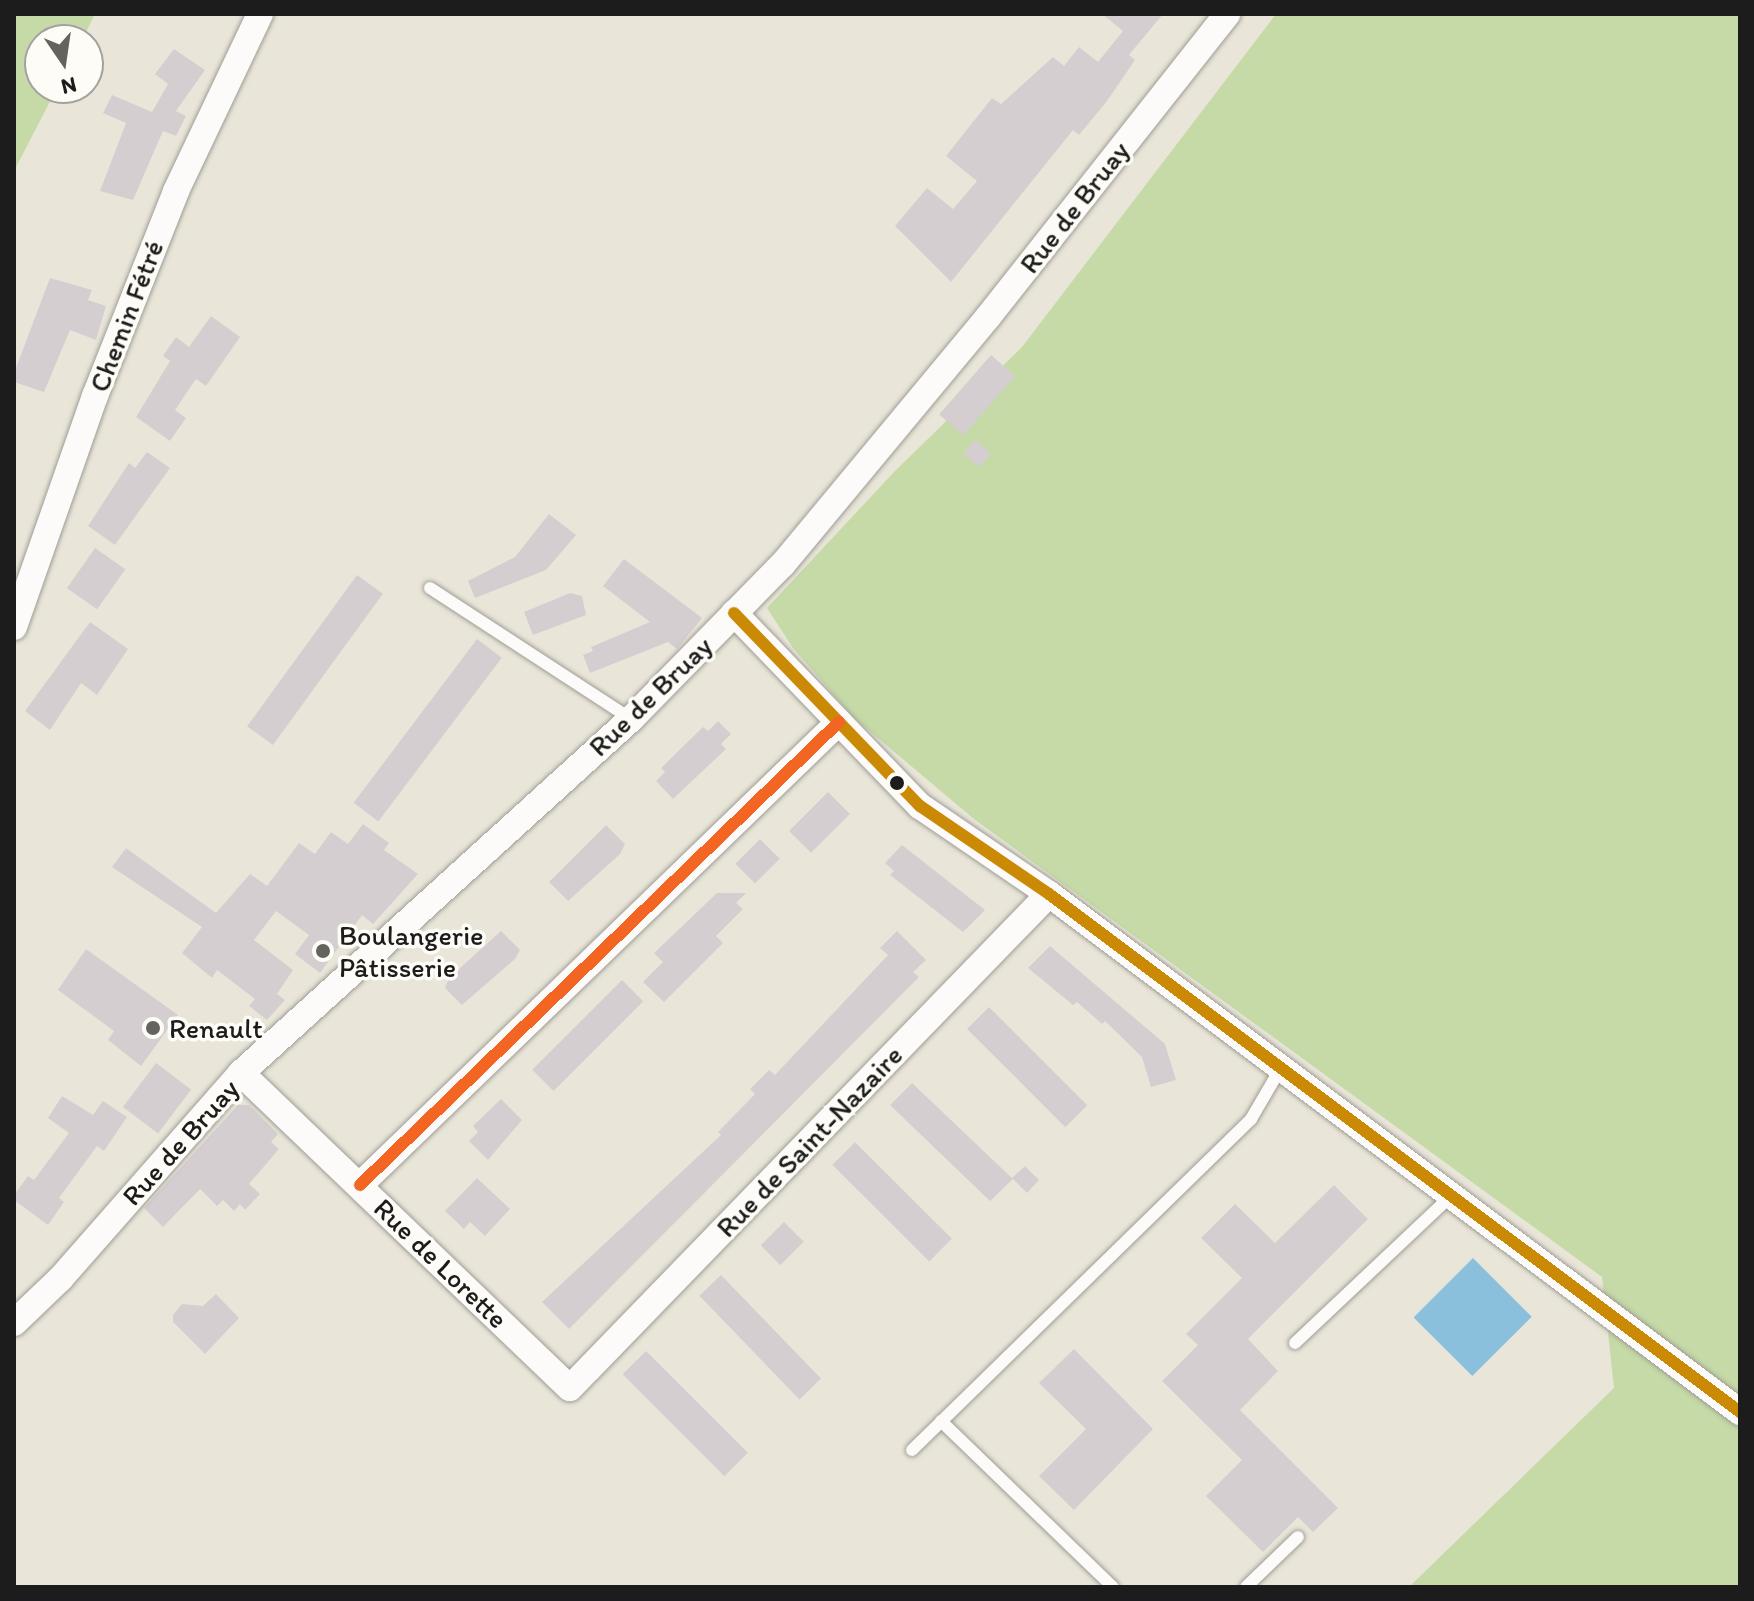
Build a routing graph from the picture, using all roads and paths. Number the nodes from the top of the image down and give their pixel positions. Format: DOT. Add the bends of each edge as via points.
graph roads {
  1 [pos="260,14"];
  2 [pos="1227,14"];
  3 [pos="430,588"];
  4 [pos="734,613"];
  5 [pos="14,627"];
  6 [pos="631,719"];
  7 [pos="839,722"];
  8 [pos="1049,894"];
  9 [pos="1279,1071"];
  10 [pos="241,1073"];
  11 [pos="360,1185"];
  12 [pos="1451,1196"];
  13 [pos="14,1323"];
  14 [pos="1295,1343"];
  15 [pos="570,1388"];
  16 [pos="1740,1412"];
  17 [pos="941,1421"];
  18 [pos="912,1450"];
  19 [pos="1298,1537"];
  20 [pos="1113,1587"];
  21 [pos="1246,1587"];
  1 -- 5 [label="street, Chemin Fétré" via="171,204 90,410"];
  2 -- 4 [label="street, Rue de Bruay" via="988,317 783,564"];
  3 -- 6 [label="lane"];
  4 -- 6 [label="street, Rue de Bruay"];
  4 -- 7 [label="street"];
  6 -- 10 [label="street, Rue de Bruay"];
  7 -- 8 [label="street" via="920,806"];
  7 -- 11 [label="street"];
  8 -- 9 [label="street"];
  8 -- 15 [label="street, Rue de Saint-Nazaire"];
  9 -- 12 [label="street"];
  9 -- 17 [label="lane" via="1251,1119"];
  10 -- 11 [label="street, Rue de Lorette"];
  10 -- 13 [label="street, Rue de Bruay" via="61,1278"];
  11 -- 15 [label="street, Rue de Lorette"];
  12 -- 14 [label="lane"];
  12 -- 16 [label="street"];
  17 -- 18 [label="lane"];
  17 -- 20 [label="lane"];
  19 -- 21 [label="lane"];
}
